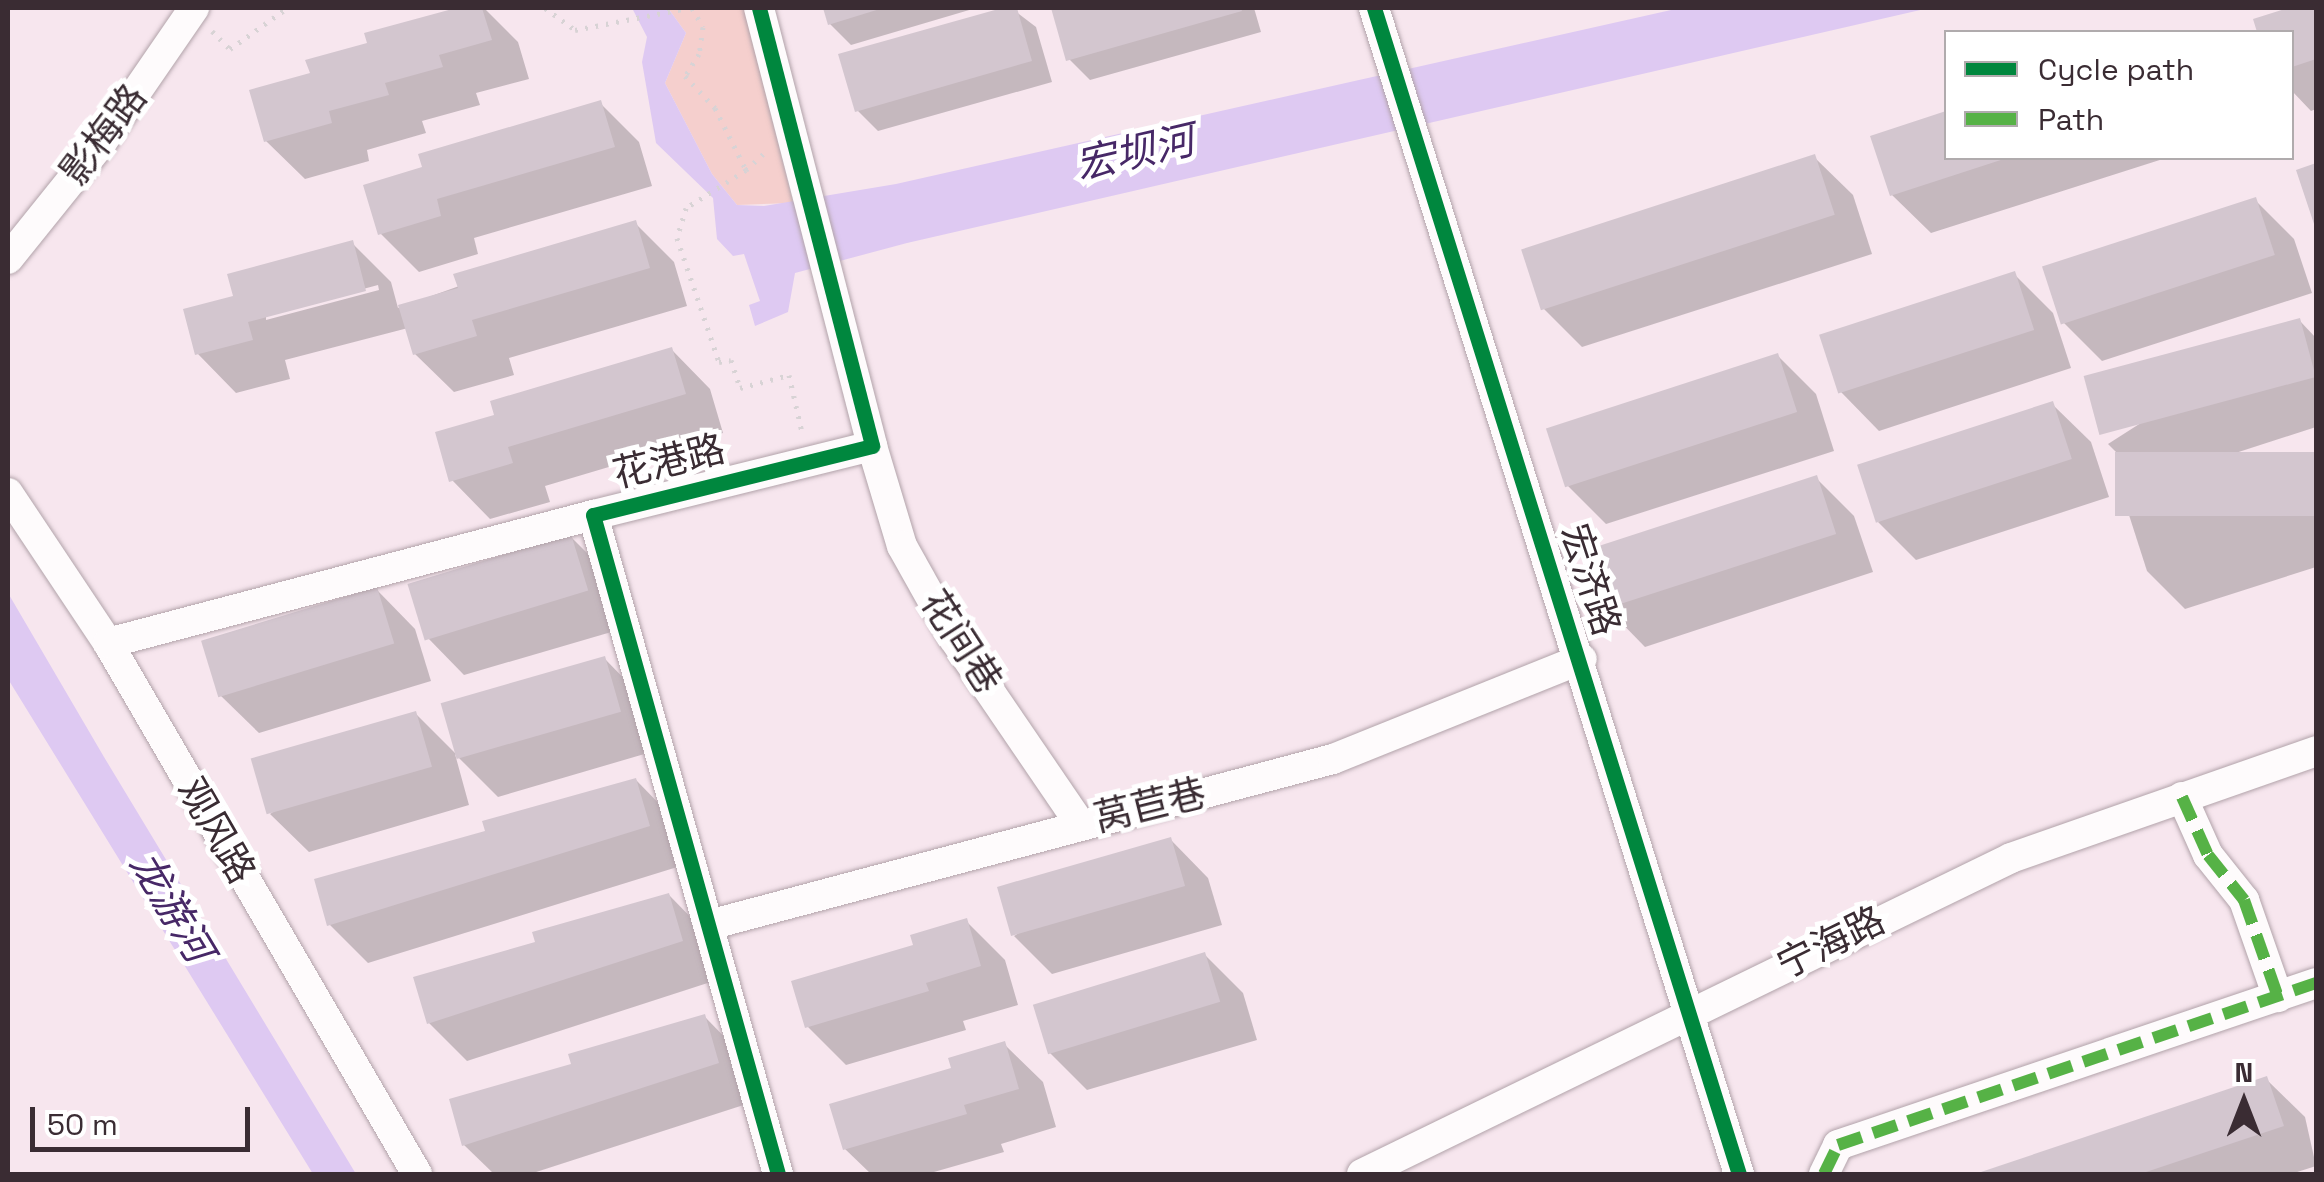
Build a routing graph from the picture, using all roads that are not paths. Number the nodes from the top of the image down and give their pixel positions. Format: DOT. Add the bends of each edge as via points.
graph roads {
  1 [pos="759,8"];
  2 [pos="1374,8"];
  3 [pos="193,9"];
  4 [pos="8,259"];
  5 [pos="872,446"];
  6 [pos="8,493"];
  7 [pos="593,515"];
  8 [pos="108,642"];
  9 [pos="1582,659"];
  10 [pos="2316,751"];
  11 [pos="2182,796"];
  12 [pos="1080,824"];
  13 [pos="709,925"];
  14 [pos="2316,984"];
  15 [pos="2278,997"];
  16 [pos="1690,1013"];
  17 [pos="416,1174"];
  18 [pos="778,1174"];
  19 [pos="1362,1174"];
  20 [pos="1739,1174"];
  21 [pos="1824,1174"];
  1 -- 5 [label="street"];
  2 -- 9 [label="street, 宏济路"];
  3 -- 4 [label="street, 影梅路" via="102,142"];
  5 -- 7 [label="street, 花港路"];
  5 -- 12 [label="street, 花间巷" via="902,546 954,639"];
  6 -- 8 [label="street, 观风路"];
  7 -- 8 [label="street"];
  7 -- 13 [label="street, 花港路"];
  8 -- 17 [label="street, 观风路"];
  9 -- 12 [label="street, 莴苣巷" via="1333,760"];
  9 -- 16 [label="street, 宏济路"];
  10 -- 11 [label="street, 宁海路"];
  11 -- 15 [label="street" via="2208,855 2244,900"];
  11 -- 16 [label="street, 宁海路" via="2011,858"];
  12 -- 13 [label="street, 莴苣巷"];
  13 -- 18 [label="street, 花港路"];
  14 -- 15 [label="street"];
  15 -- 21 [label="street" via="1838,1144"];
  16 -- 19 [label="street, 宁海路"];
  16 -- 20 [label="street, 宏济路"];
}
